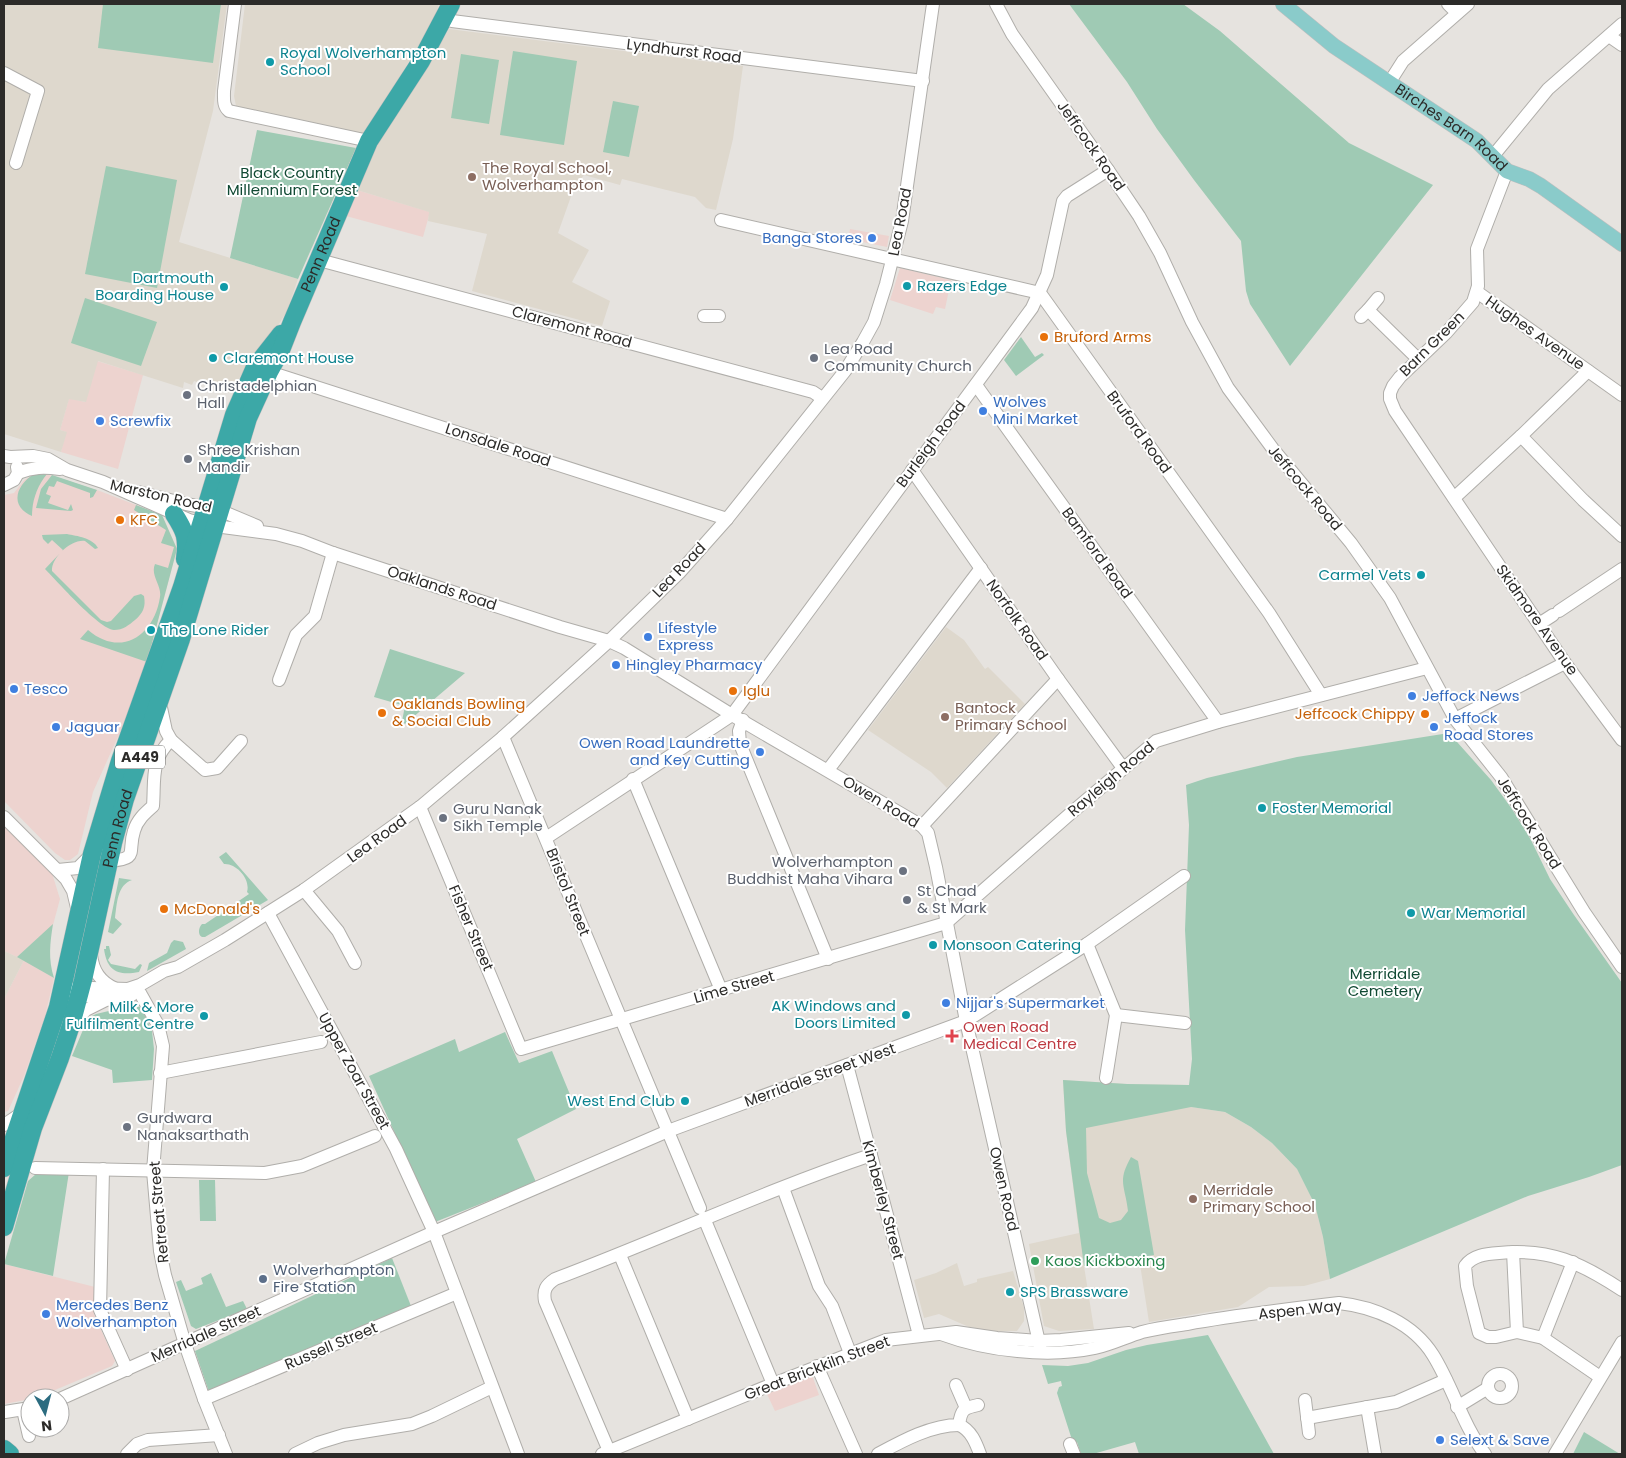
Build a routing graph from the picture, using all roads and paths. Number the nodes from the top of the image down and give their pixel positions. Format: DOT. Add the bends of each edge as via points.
graph roads {
  1 [pos="235,4"];
  2 [pos="933,4"];
  3 [pos="996,4"];
  4 [pos="1283,4"];
  5 [pos="1448,4"];
  6 [pos="1468,4"];
  7 [pos="448,10"];
  8 [pos="1458,13"];
  9 [pos="1622,24"];
  10 [pos="1609,36"];
  11 [pos="1622,45"];
  12 [pos="4,72"];
  13 [pos="923,82"];
  14 [pos="1389,84"];
  15 [pos="369,142"];
  16 [pos="1493,156"];
  17 [pos="16,163"];
  18 [pos="1108,170"];
  19 [pos="1508,171"];
  20 [pos="721,220"];
  21 [pos="1622,244"];
  22 [pos="893,259"];
  23 [pos="319,260"];
  24 [pos="1477,292"];
  25 [pos="1040,294"];
  26 [pos="1378,298"];
  27 [pos="704,316"];
  28 [pos="719,316"];
  29 [pos="292,322"];
  30 [pos="1418,359"];
  31 [pos="1588,370"];
  32 [pos="270,372"];
  33 [pos="976,385"];
  34 [pos="1622,395"];
  35 [pos="822,398"];
  36 [pos="1522,436"];
  37 [pos="7,457"];
  38 [pos="67,470"];
  39 [pos="912,470"];
  40 [pos="18,473"];
  41 [pos="103,482"];
  42 [pos="4,485"];
  43 [pos="1454,498"];
  44 [pos="174,514"];
  45 [pos="211,517"];
  46 [pos="727,519"];
  47 [pos="1622,536"];
  48 [pos="333,553"];
  49 [pos="980,568"];
  50 [pos="1622,569"];
  51 [pos="182,587"];
  52 [pos="1539,624"];
  53 [pos="609,641"];
  54 [pos="1565,663"];
  55 [pos="1427,668"];
  56 [pos="1058,679"];
  57 [pos="279,680"];
  58 [pos="1321,695"];
  59 [pos="160,703"];
  60 [pos="737,718"];
  61 [pos="1455,720"];
  62 [pos="1218,722"];
  63 [pos="503,737"];
  64 [pos="171,740"];
  65 [pos="1622,740"];
  66 [pos="240,741"];
  67 [pos="1123,768"];
  68 [pos="828,770"];
  69 [pos="633,779"];
  70 [pos="420,807"];
  71 [pos="4,818"];
  72 [pos="922,826"];
  73 [pos="546,838"];
  74 [pos="92,854"];
  75 [pos="109,861"];
  76 [pos="58,870"];
  77 [pos="1184,876"];
  78 [pos="304,890"];
  79 [pos="79,914"];
  80 [pos="268,914"];
  81 [pos="946,924"];
  82 [pos="1087,944"];
  83 [pos="90,949"];
  84 [pos="828,958"];
  85 [pos="355,963"];
  86 [pos="178,966"];
  87 [pos="68,967"];
  88 [pos="1622,967"];
  89 [pos="120,990"];
  90 [pos="721,990"];
  91 [pos="79,992"];
  92 [pos="140,993"];
  93 [pos="108,1000"];
  94 [pos="58,1007"];
  95 [pos="1116,1015"];
  96 [pos="621,1020"];
  97 [pos="966,1021"];
  98 [pos="1185,1023"];
  99 [pos="71,1025"];
  100 [pos="321,1042"];
  101 [pos="521,1049"];
  102 [pos="847,1065"];
  103 [pos="160,1073"];
  104 [pos="1106,1078"];
  105 [pos="23,1112"];
  106 [pos="4,1125"];
  107 [pos="668,1131"];
  108 [pos="375,1136"];
  109 [pos="871,1155"];
  110 [pos="5,1158"];
  111 [pos="36,1168"];
  112 [pos="103,1169"];
  113 [pos="154,1171"];
  114 [pos="783,1188"];
  115 [pos="702,1213"];
  116 [pos="4,1227"];
  117 [pos="434,1232"];
  118 [pos="1513,1252"];
  119 [pos="620,1254"];
  120 [pos="1573,1262"];
  121 [pos="1622,1290"];
  122 [pos="457,1293"];
  123 [pos="1516,1332"];
  124 [pos="919,1335"];
  125 [pos="1544,1338"];
  126 [pos="1622,1342"];
  127 [pos="185,1344"];
  128 [pos="1040,1346"];
  129 [pos="850,1353"];
  130 [pos="817,1366"];
  131 [pos="127,1370"];
  132 [pos="1600,1376"];
  133 [pos="1446,1380"];
  134 [pos="773,1384"];
  135 [pos="956,1385"];
  136 [pos="492,1387"];
  137 [pos="1488,1388"];
  138 [pos="70,1394"];
  139 [pos="204,1399"];
  140 [pos="1305,1400"];
  141 [pos="1366,1407"];
  142 [pos="1457,1407"];
  143 [pos="20,1410"];
  144 [pos="5,1412"];
  145 [pos="1307,1418"];
  146 [pos="688,1419"];
  147 [pos="959,1425"];
  148 [pos="1309,1432"];
  149 [pos="218,1435"];
  150 [pos="4,1449"];
  151 [pos="605,1453"];
  152 [pos="10,1454"];
  153 [pos="127,1454"];
  154 [pos="226,1454"];
  155 [pos="295,1454"];
  156 [pos="518,1454"];
  157 [pos="856,1454"];
  158 [pos="878,1454"];
  159 [pos="980,1454"];
  160 [pos="1375,1454"];
  161 [pos="1485,1454"];
  162 [pos="1554,1454"];
  1 -- 15 [label="street" via="224,97 226,108"];
  2 -- 13 [label="street, Lea Road"];
  3 -- 18 [label="street, Jeffcock Road" via="1016,40"];
  4 -- 14 [label="main road, Birches Barn Road" via="1334,46"];
  5 -- 8 [label="street"];
  6 -- 8 [label="street"];
  7 -- 13 [label="street, Lyndhurst Road" via="452,20"];
  7 -- 15 [label="highway, Penn Road / A449" via="421,61"];
  8 -- 14 [label="street" via="1403,62"];
  9 -- 10 [label="street"];
  10 -- 11 [label="street"];
  10 -- 16 [label="street" via="1548,89"];
  12 -- 17 [label="street" via="38,91"];
  13 -- 22 [label="street, Lea Road"];
  14 -- 16 [label="main road, Birches Barn Road" via="1477,141"];
  15 -- 23 [label="highway, Penn Road / A449"];
  16 -- 19 [label="main road, Birches Barn Road"];
  18 -- 25 [label="street, Burleigh Road" via="1063,201"];
  18 -- 55 [label="street, Jeffcock Road" via="1160,253 1195,329 1228,388 1273,449 1351,543 1390,598"];
  19 -- 21 [label="main road, Birches Barn Road" via="1541,186"];
  19 -- 24 [label="street, Hughes Avenue" via="1477,249"];
  20 -- 22 [label="street"];
  22 -- 25 [label="street"];
  22 -- 35 [label="street, Lea Road" via="880,305 863,342 845,371"];
  23 -- 29 [label="highway, Penn Road / A449"];
  23 -- 35 [label="street, Claremont Road" via="798,387"];
  24 -- 30 [label="street, Barn Green" via="1473,302 1451,328"];
  24 -- 31 [label="street, Hughes Avenue"];
  25 -- 33 [label="street, Burleigh Road"];
  25 -- 58 [label="street, Bruford Road" via="1269,613"];
  26 -- 30 [label="street" via="1364,313"];
  27 -- 28 [label="street"];
  29 -- 32 [label="highway, Penn Road / A449"];
  29 -- 45 [label="highway, Penn Road / A449" via="255,367 233,418 212,482"];
  30 -- 43 [label="street, Barn Green" via="1393,386 1390,399"];
  31 -- 34 [label="street, Hughes Avenue"];
  31 -- 36 [label="street"];
  32 -- 45 [label="highway, Penn Road / A449" via="248,418"];
  32 -- 46 [label="street, Lonsdale Road"];
  33 -- 39 [label="street, Burleigh Road"];
  33 -- 62 [label="street, Bamford Road"];
  35 -- 46 [label="street, Lea Road"];
  36 -- 43 [label="street"];
  36 -- 47 [label="street"];
  37 -- 38 [label="street, Marston Road" via="48,459"];
  37 -- 40 [label="street, Marston Road" via="16,464"];
  38 -- 40 [label="street, Marston Road" via="41,467"];
  38 -- 41 [label="street, Marston Road"];
  39 -- 49 [label="street, Norfolk Road"];
  39 -- 60 [label="street, Burleigh Road"];
  40 -- 42 [label="street, Marston Road" via="14,480"];
  41 -- 44 [label="street, Marston Road"];
  41 -- 45 [label="street, Marston Road" via="179,502"];
  43 -- 52 [label="street, Skidmore Avenue"];
  44 -- 45 [label="street, Marston Road"];
  44 -- 51 [label="highway" via="187,544"];
  45 -- 48 [label="street, Oaklands Road" via="302,541"];
  45 -- 51 [label="highway, Penn Road / A449"];
  45 -- 59 [label="highway, Penn Road / A449"];
  46 -- 53 [label="street, Lea Road"];
  48 -- 53 [label="street, Oaklands Road"];
  48 -- 57 [label="street" via="315,616 296,635"];
  49 -- 56 [label="street, Norfolk Road"];
  49 -- 68 [label="street"];
  50 -- 52 [label="street"];
  51 -- 74 [label="highway, Penn Road / A449" via="120,761"];
  52 -- 54 [label="street, Skidmore Avenue"];
  53 -- 60 [label="street, Owen Road" via="653,664"];
  53 -- 63 [label="street, Lea Road"];
  54 -- 61 [label="street"];
  54 -- 65 [label="street, Skidmore Avenue"];
  55 -- 58 [label="street, Rayleigh Road"];
  55 -- 61 [label="street, Jeffcock Road"];
  56 -- 67 [label="street, Norfolk Road"];
  56 -- 72 [label="street"];
  58 -- 62 [label="street, Rayleigh Road"];
  59 -- 64 [label="street"];
  59 -- 75 [label="highway, Penn Road / A449" via="125,799"];
  60 -- 68 [label="street, Owen Road"];
  60 -- 69 [label="street"];
  60 -- 84 [label="street" via="740,744"];
  61 -- 88 [label="street, Jeffcock Road" via="1501,777 1584,912"];
  62 -- 67 [label="street, Rayleigh Road" via="1160,739"];
  63 -- 70 [label="street, Lea Road"];
  63 -- 73 [label="street, Bristol Street"];
  64 -- 66 [label="street" via="205,770 217,768"];
  64 -- 75 [label="street" via="161,752 154,769 153,806 134,828 131,854 122,860"];
  67 -- 81 [label="street, Rayleigh Road"];
  68 -- 72 [label="street, Owen Road"];
  69 -- 73 [label="street"];
  69 -- 90 [label="street"];
  70 -- 78 [label="street, Lea Road"];
  70 -- 101 [label="street, Fisher Street"];
  71 -- 76 [label="street"];
  72 -- 81 [label="street, Owen Road" via="928,834"];
  73 -- 96 [label="street, Bristol Street"];
  74 -- 76 [label="street" via="78,868"];
  74 -- 79 [label="highway, Penn Road / A449"];
  75 -- 83 [label="highway, Penn Road / A449"];
  76 -- 79 [label="street" via="72,891"];
  77 -- 82 [label="street, Merridale Street West"];
  78 -- 80 [label="street, Lea Road"];
  78 -- 85 [label="street" via="338,931"];
  79 -- 87 [label="highway, Penn Road / A449"];
  80 -- 86 [label="street, Lea Road"];
  80 -- 117 [label="street, Upper Zoar Street" via="392,1140"];
  81 -- 84 [label="street, Lime Street"];
  81 -- 97 [label="street, Owen Road"];
  82 -- 95 [label="street"];
  82 -- 97 [label="street, Merridale Street West"];
  83 -- 89 [label="street" via="93,966 100,979"];
  83 -- 91 [label="highway, Penn Road / A449"];
  84 -- 90 [label="street, Lime Street"];
  86 -- 89 [label="street, Lea Road" via="135,987"];
  86 -- 92 [label="street, Lea Road" via="167,977"];
  87 -- 91 [label="street" via="70,979"];
  87 -- 94 [label="highway, Penn Road / A449"];
  89 -- 91 [label="street, Lea Road" via="92,988"];
  90 -- 96 [label="street, Lime Street"];
  91 -- 93 [label="street, Lea Road" via="94,1000"];
  91 -- 94 [label="street, Lea Road" via="65,998"];
  91 -- 99 [label="highway, Penn Road / A449"];
  92 -- 93 [label="street, Lea Road"];
  92 -- 103 [label="street, Retreat Street" via="162,1037"];
  93 -- 99 [label="street, Lea Road" via="86,1010"];
  94 -- 105 [label="highway, Penn Road / A449"];
  95 -- 98 [label="street"];
  95 -- 104 [label="street"];
  96 -- 101 [label="street, Lime Street"];
  96 -- 107 [label="street, Bristol Street"];
  97 -- 102 [label="street, Merridale Street West"];
  97 -- 128 [label="street, Owen Road"];
  99 -- 116 [label="highway, Penn Road / A449" via="33,1128"];
  100 -- 103 [label="street"];
  102 -- 107 [label="street, Merridale Street West"];
  102 -- 109 [label="street, Kimberley Street"];
  103 -- 113 [label="street, Retreat Street"];
  105 -- 106 [label="street"];
  105 -- 110 [label="highway, Penn Road / A449"];
  107 -- 115 [label="street, Bristol Street"];
  107 -- 117 [label="street, Merridale Street West"];
  108 -- 113 [label="street" via="302,1166 274,1172"];
  109 -- 114 [label="street"];
  109 -- 124 [label="street, Kimberley Street"];
  111 -- 112 [label="street" via="47,1162"];
  112 -- 113 [label="street"];
  112 -- 131 [label="street" via="100,1310"];
  113 -- 127 [label="street, Retreat Street" via="160,1251"];
  114 -- 115 [label="street"];
  114 -- 129 [label="street" via="820,1286 832,1306"];
  115 -- 119 [label="street"];
  115 -- 134 [label="street, Bristol Street"];
  117 -- 122 [label="street, Upper Zoar Street"];
  117 -- 127 [label="street, Merridale Street"];
  118 -- 120 [label="street" via="1542,1253"];
  118 -- 123 [label="street"];
  118 -- 123 [label="street" via="1478,1256 1464,1266 1478,1333 1496,1337"];
  119 -- 146 [label="street"];
  119 -- 151 [label="street" via="555,1278 544,1290 545,1301"];
  120 -- 121 [label="street"];
  120 -- 125 [label="street"];
  122 -- 136 [label="street, Upper Zoar Street"];
  122 -- 139 [label="street, Russell Street"];
  123 -- 125 [label="street"];
  124 -- 128 [label="street, Great Brickkiln Street" via="956,1332"];
  124 -- 129 [label="street, Great Brickkiln Street" via="886,1340"];
  125 -- 132 [label="street"];
  126 -- 132 [label="street"];
  127 -- 131 [label="street, Merridale Street"];
  127 -- 139 [label="street, Retreat Street"];
  128 -- 133 [label="street, Aspen Way" via="1339,1303 1356,1305 1405,1326 1433,1355"];
  129 -- 130 [label="street, Great Brickkiln Street"];
  130 -- 134 [label="street, Great Brickkiln Street"];
  130 -- 157 [label="street"];
  131 -- 138 [label="street, Merridale Street"];
  132 -- 162 [label="street"];
  133 -- 141 [label="street" via="1396,1402"];
  133 -- 142 [label="street, Aspen Way"];
  134 -- 146 [label="street, Great Brickkiln Street"];
  135 -- 147 [label="street" via="972,1406 961,1414"];
  136 -- 155 [label="street" via="412,1424 344,1435"];
  136 -- 156 [label="street, Upper Zoar Street"];
  137 -- 142 [label="street"];
  139 -- 149 [label="street, Retreat Street"];
  140 -- 145 [label="street"];
  141 -- 145 [label="street"];
  141 -- 160 [label="street"];
  142 -- 161 [label="street, Aspen Way"];
  143 -- 144 [label="street"];
  145 -- 148 [label="street"];
  146 -- 151 [label="street, Great Brickkiln Street"];
  147 -- 158 [label="street" via="918,1434"];
  147 -- 159 [label="street" via="971,1435"];
  149 -- 153 [label="street" via="148,1440 137,1444"];
  149 -- 154 [label="street, Retreat Street"];
  150 -- 152 [label="highway"];
}
